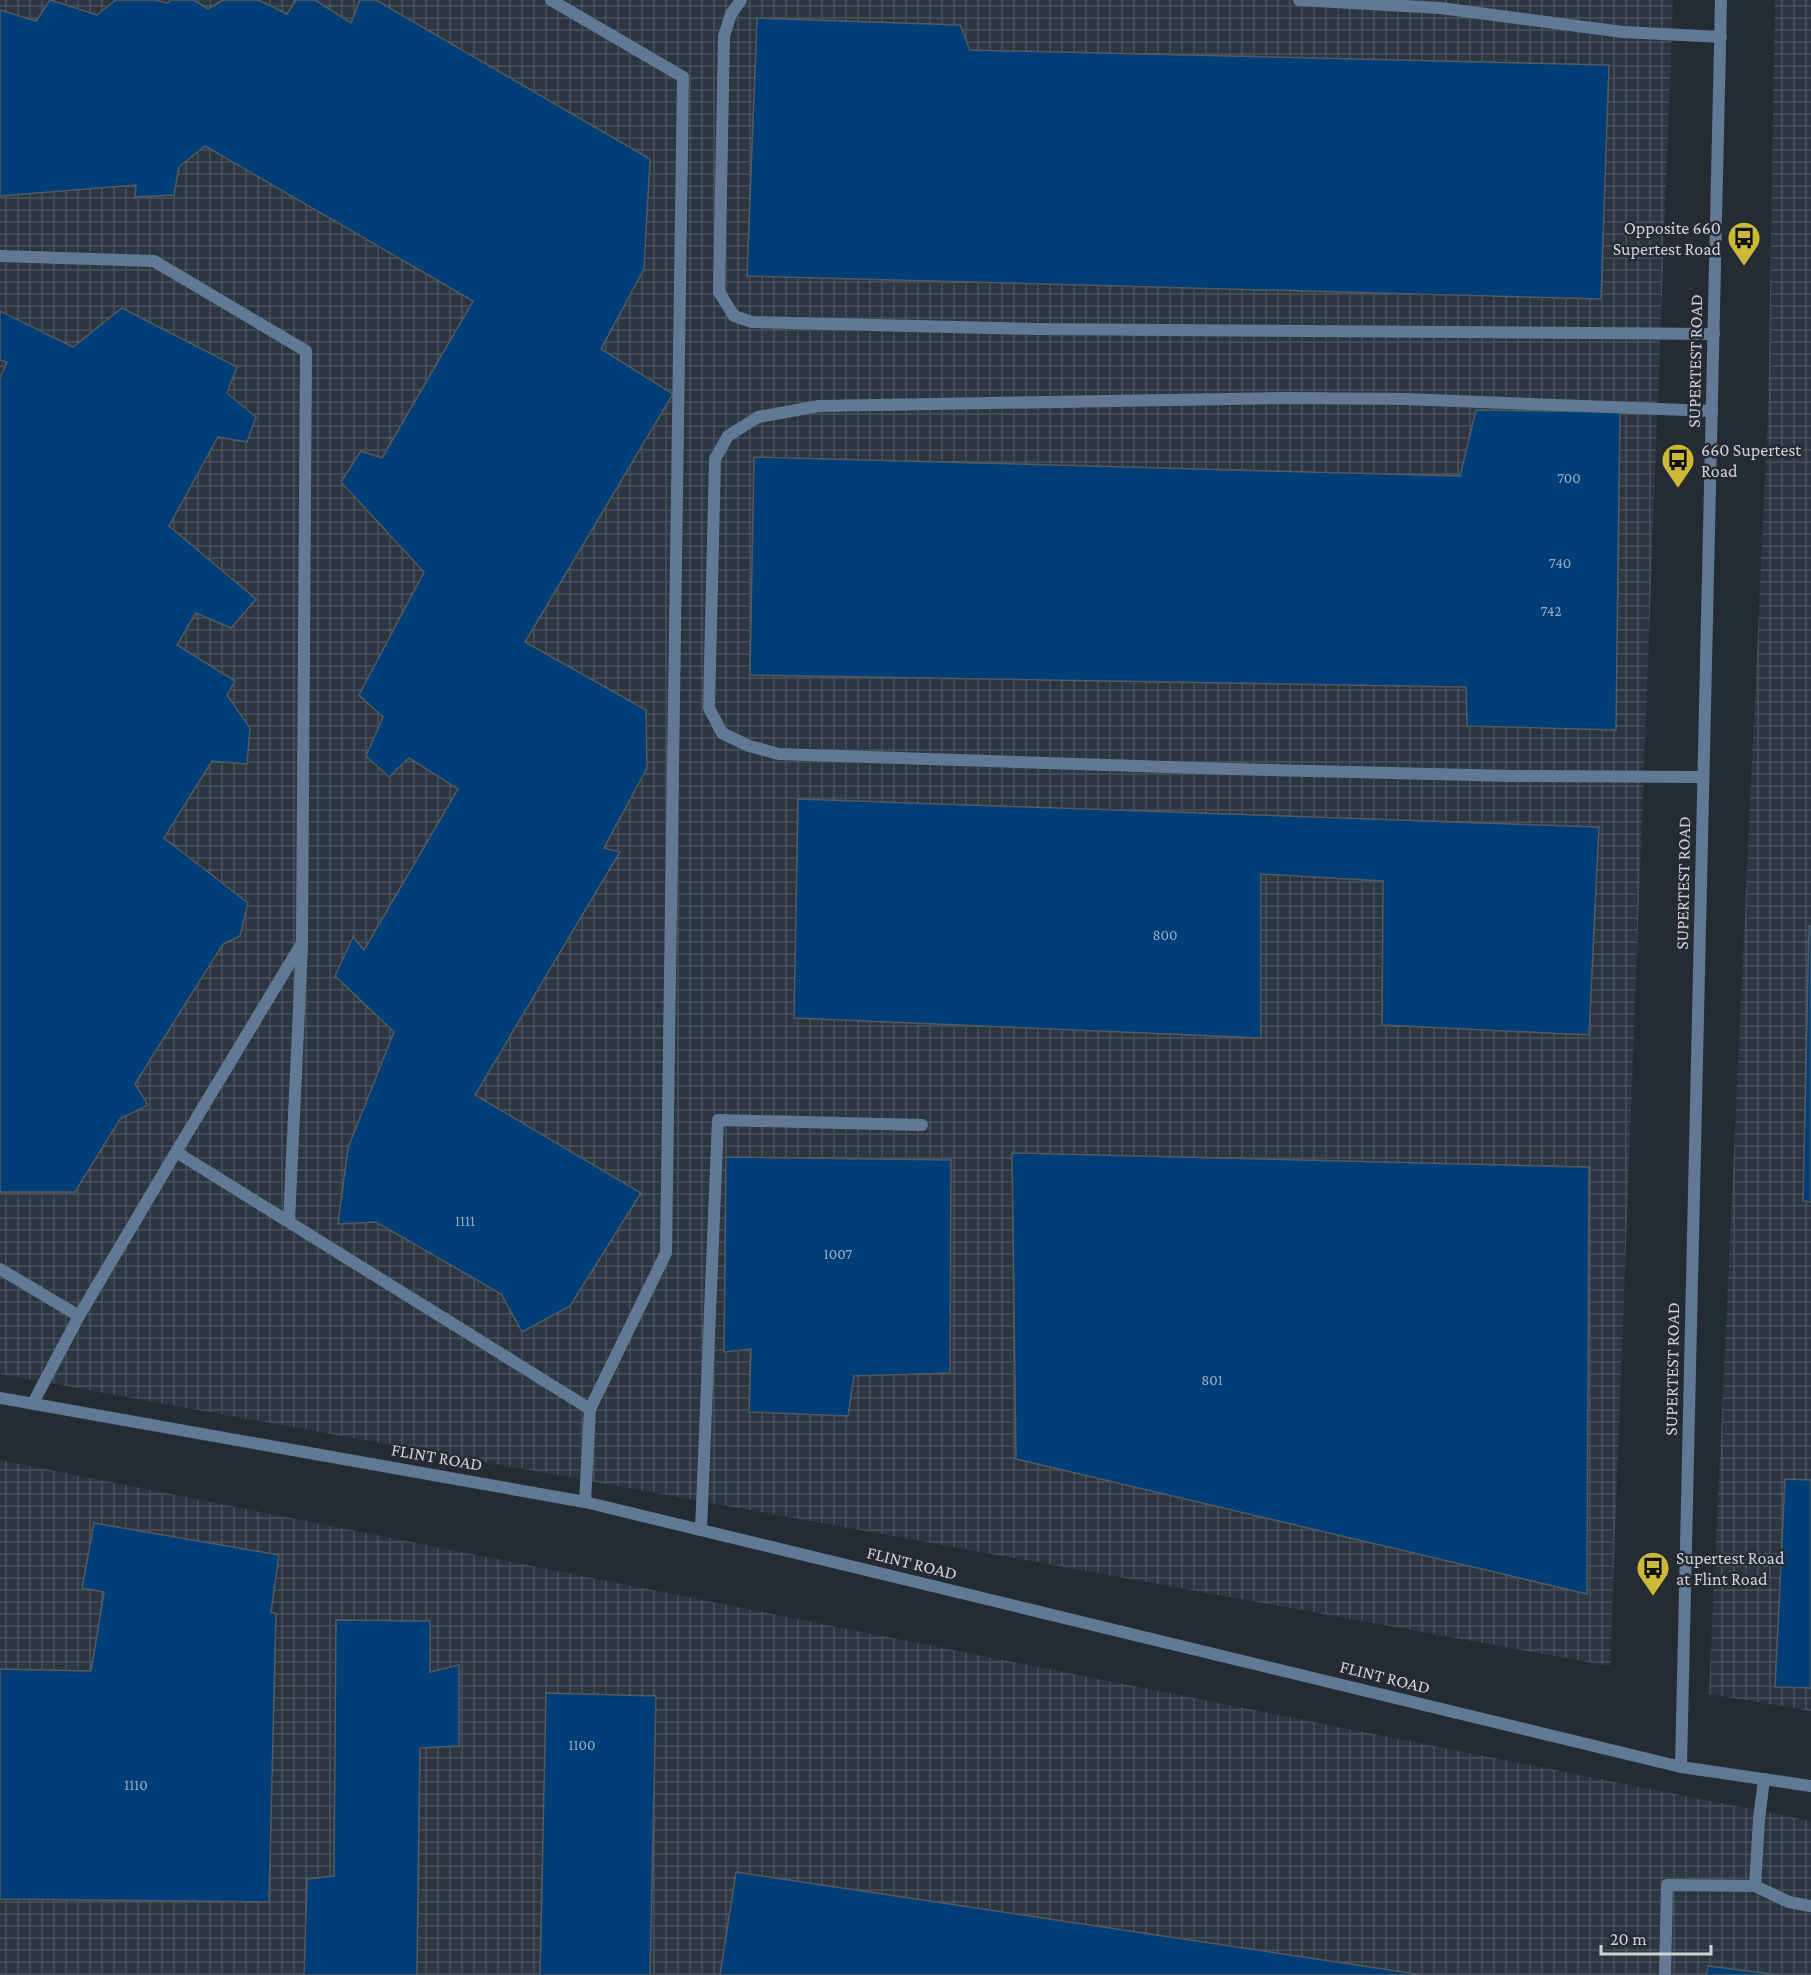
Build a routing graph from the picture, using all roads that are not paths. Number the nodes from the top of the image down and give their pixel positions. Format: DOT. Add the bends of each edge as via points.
graph roads {
  1 [pos="551,0"];
  2 [pos="741,0"];
  3 [pos="1299,0"];
  4 [pos="1721,0"];
  5 [pos="1721,37"];
  6 [pos="0,256"];
  7 [pos="1713,334"];
  8 [pos="1712,411"];
  9 [pos="1703,777"];
  10 [pos="302,943"];
  11 [pos="922,1125"];
  12 [pos="176,1152"];
  13 [pos="289,1222"];
  14 [pos="0,1269"];
  15 [pos="79,1317"];
  16 [pos="0,1398"];
  17 [pos="33,1402"];
  18 [pos="590,1409"];
  19 [pos="585,1502"];
  20 [pos="701,1530"];
  21 [pos="1681,1767"];
  22 [pos="1764,1779"];
  23 [pos="1811,1786"];
  24 [pos="1755,1886"];
  25 [pos="1811,1906"];
  26 [pos="1665,1975"];
  1 -- 18 [label="street" via="683,77 666,1252"];
  2 -- 7 [label="street" via="731,14 724,36 719,292 734,315 752,321 1033,329"];
  3 -- 5 [label="street" via="1440,8 1623,32"];
  4 -- 5 [label="street, SUPERTEST ROAD"];
  5 -- 7 [label="street, SUPERTEST ROAD"];
  6 -- 10 [label="street" via="154,261 306,351"];
  7 -- 8 [label="street, SUPERTEST ROAD"];
  8 -- 9 [label="street, SUPERTEST ROAD"];
  8 -- 9 [label="street" via="1286,398 819,406 758,417 728,436 715,459 709,708 722,733 749,746 778,754 1395,773"];
  9 -- 21 [label="street, SUPERTEST ROAD"];
  10 -- 12 [label="street"];
  10 -- 13 [label="street"];
  11 -- 20 [label="street" via="718,1120"];
  12 -- 13 [label="street"];
  12 -- 15 [label="street"];
  13 -- 18 [label="street"];
  14 -- 15 [label="street"];
  15 -- 17 [label="street"];
  16 -- 17 [label="street, FLINT ROAD"];
  17 -- 19 [label="street, FLINT ROAD"];
  18 -- 19 [label="street"];
  19 -- 20 [label="street, FLINT ROAD"];
  20 -- 21 [label="street, FLINT ROAD"];
  21 -- 22 [label="street, FLINT ROAD"];
  22 -- 23 [label="street, FLINT ROAD"];
  22 -- 24 [label="street"];
  24 -- 25 [label="street" via="1789,1902"];
  24 -- 26 [label="street" via="1667,1886"];
}
